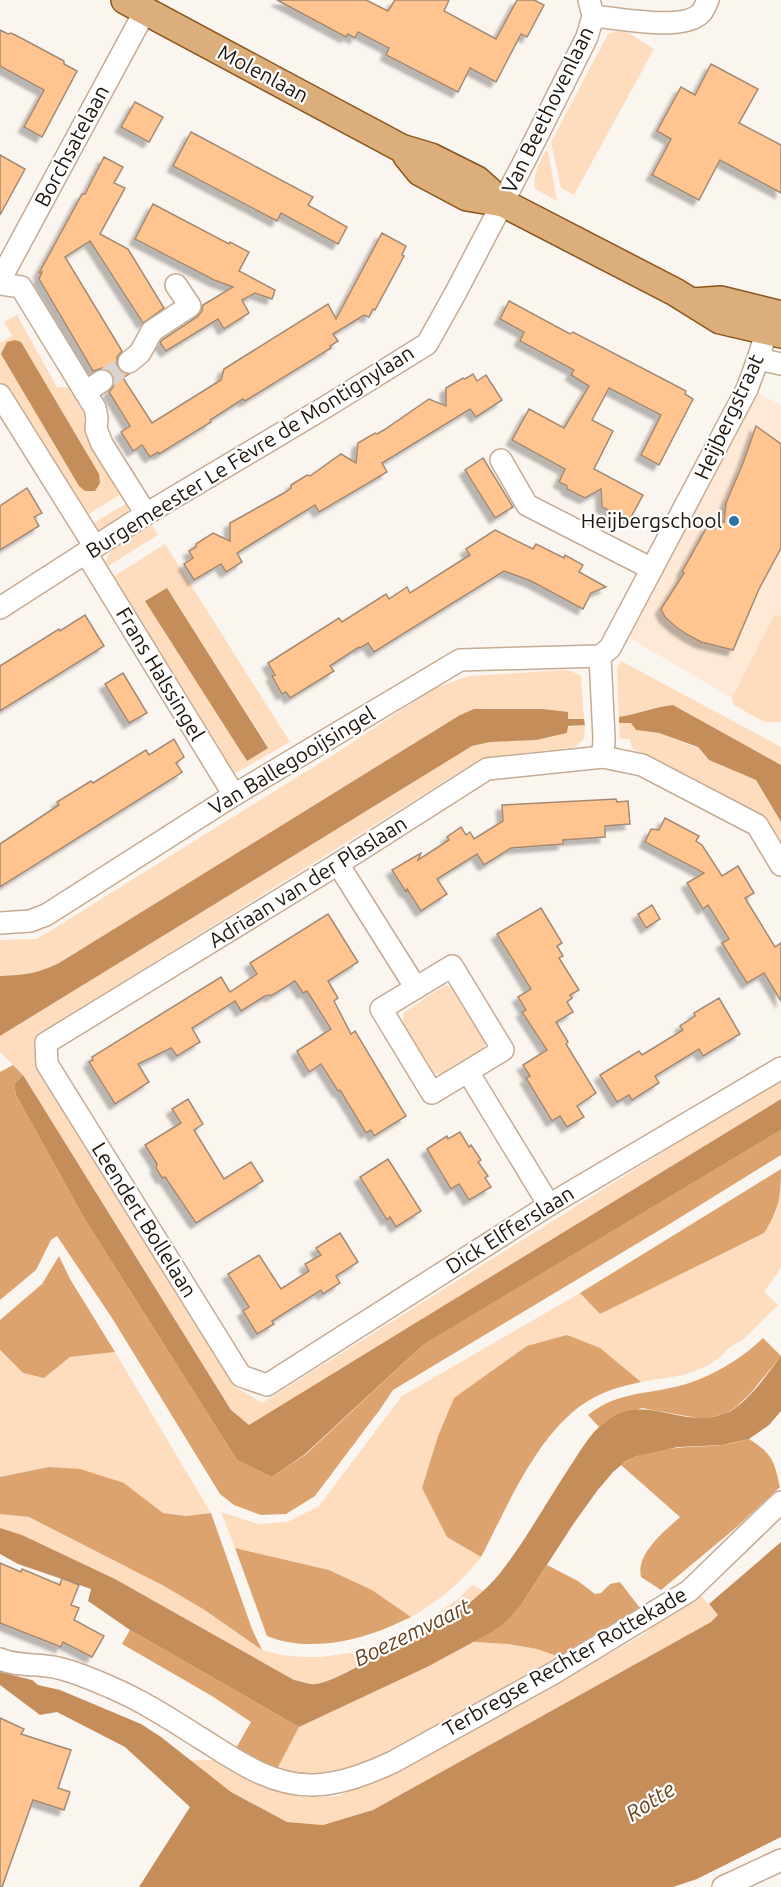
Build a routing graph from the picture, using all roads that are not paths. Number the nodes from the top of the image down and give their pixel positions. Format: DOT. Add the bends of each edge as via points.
graph roads {
  1 [pos="708,0"];
  2 [pos="135,6"];
  3 [pos="591,8"];
  4 [pos="502,203"];
  5 [pos="0,282"];
  6 [pos="176,285"];
  7 [pos="775,324"];
  8 [pos="758,359"];
  9 [pos="129,362"];
  10 [pos="781,364"];
  11 [pos="0,395"];
  12 [pos="501,460"];
  13 [pos="146,514"];
  14 [pos="90,550"];
  15 [pos="652,569"];
  16 [pos="0,608"];
  17 [pos="600,656"];
  18 [pos="603,748"];
  19 [pos="234,795"];
  20 [pos="338,864"];
  21 [pos="781,865"];
  22 [pos="0,923"];
  23 [pos="416,988"];
  24 [pos="47,1064"];
  25 [pos="781,1068"];
  26 [pos="468,1072"];
  27 [pos="549,1205"];
  28 [pos="241,1376"];
  29 [pos="781,1502"];
  30 [pos="0,1659"];
  31 [pos="781,1860"];
  32 [pos="723,1887"];
  1 -- 3 [label="street, Van Beethovenlaan" via="701,13 692,19 666,24"];
  2 -- 4 [label="main road, Molenlaan" via="401,148 431,157 477,180"];
  2 -- 5 [label="street, Borchsatelaan"];
  3 -- 4 [label="street, Van Beethovenlaan" via="587,37"];
  4 -- 7 [label="main road, Molenlaan" via="693,302 721,300"];
  4 -- 13 [label="street, Burgemeester Le Fèvre de Montignylaan" via="427,344"];
  5 -- 13 [label="street" via="21,286 94,386 96,429 102,444"];
  6 -- 9 [label="street" via="190,306 152,331 140,353"];
  7 -- 8 [label="street, Heijbergstraat"];
  8 -- 10 [label="street"];
  8 -- 15 [label="street, Heijbergstraat" via="747,389"];
  11 -- 14 [label="street, Frans Halssingel"];
  12 -- 15 [label="street" via="527,506"];
  13 -- 14 [label="street, Burgemeester Le Fèvre de Montignylaan"];
  14 -- 16 [label="street, Burgemeester Le Fèvre de Montignylaan"];
  14 -- 19 [label="street, Frans Halssingel"];
  15 -- 17 [label="street" via="610,648"];
  17 -- 18 [label="street"];
  17 -- 19 [label="street, Van Ballegooijsingel" via="460,660"];
  18 -- 20 [label="street, Adriaan van der Plaslaan" via="488,769"];
  18 -- 21 [label="street, Adriaan van der Plaslaan" via="757,825"];
  19 -- 22 [label="street, Van Ballegooijsingel" via="45,915 30,921"];
  20 -- 23 [label="street"];
  20 -- 24 [label="street, Adriaan van der Plaslaan" via="46,1043"];
  23 -- 26 [label="street" via="381,1009 432,1093"];
  23 -- 26 [label="street" via="452,966 503,1050"];
  24 -- 28 [label="street, Leendert Bollelaan"];
  25 -- 27 [label="street, Dick Elfferslaan"];
  26 -- 27 [label="street"];
  27 -- 28 [label="street, Dick Elfferslaan" via="267,1385"];
  29 -- 30 [label="street, Terbregse Rechter Rottekade" via="689,1591 552,1674 393,1762 339,1782 289,1784 263,1775 113,1688 58,1668"];
  31 -- 32 [label="street"];
}
